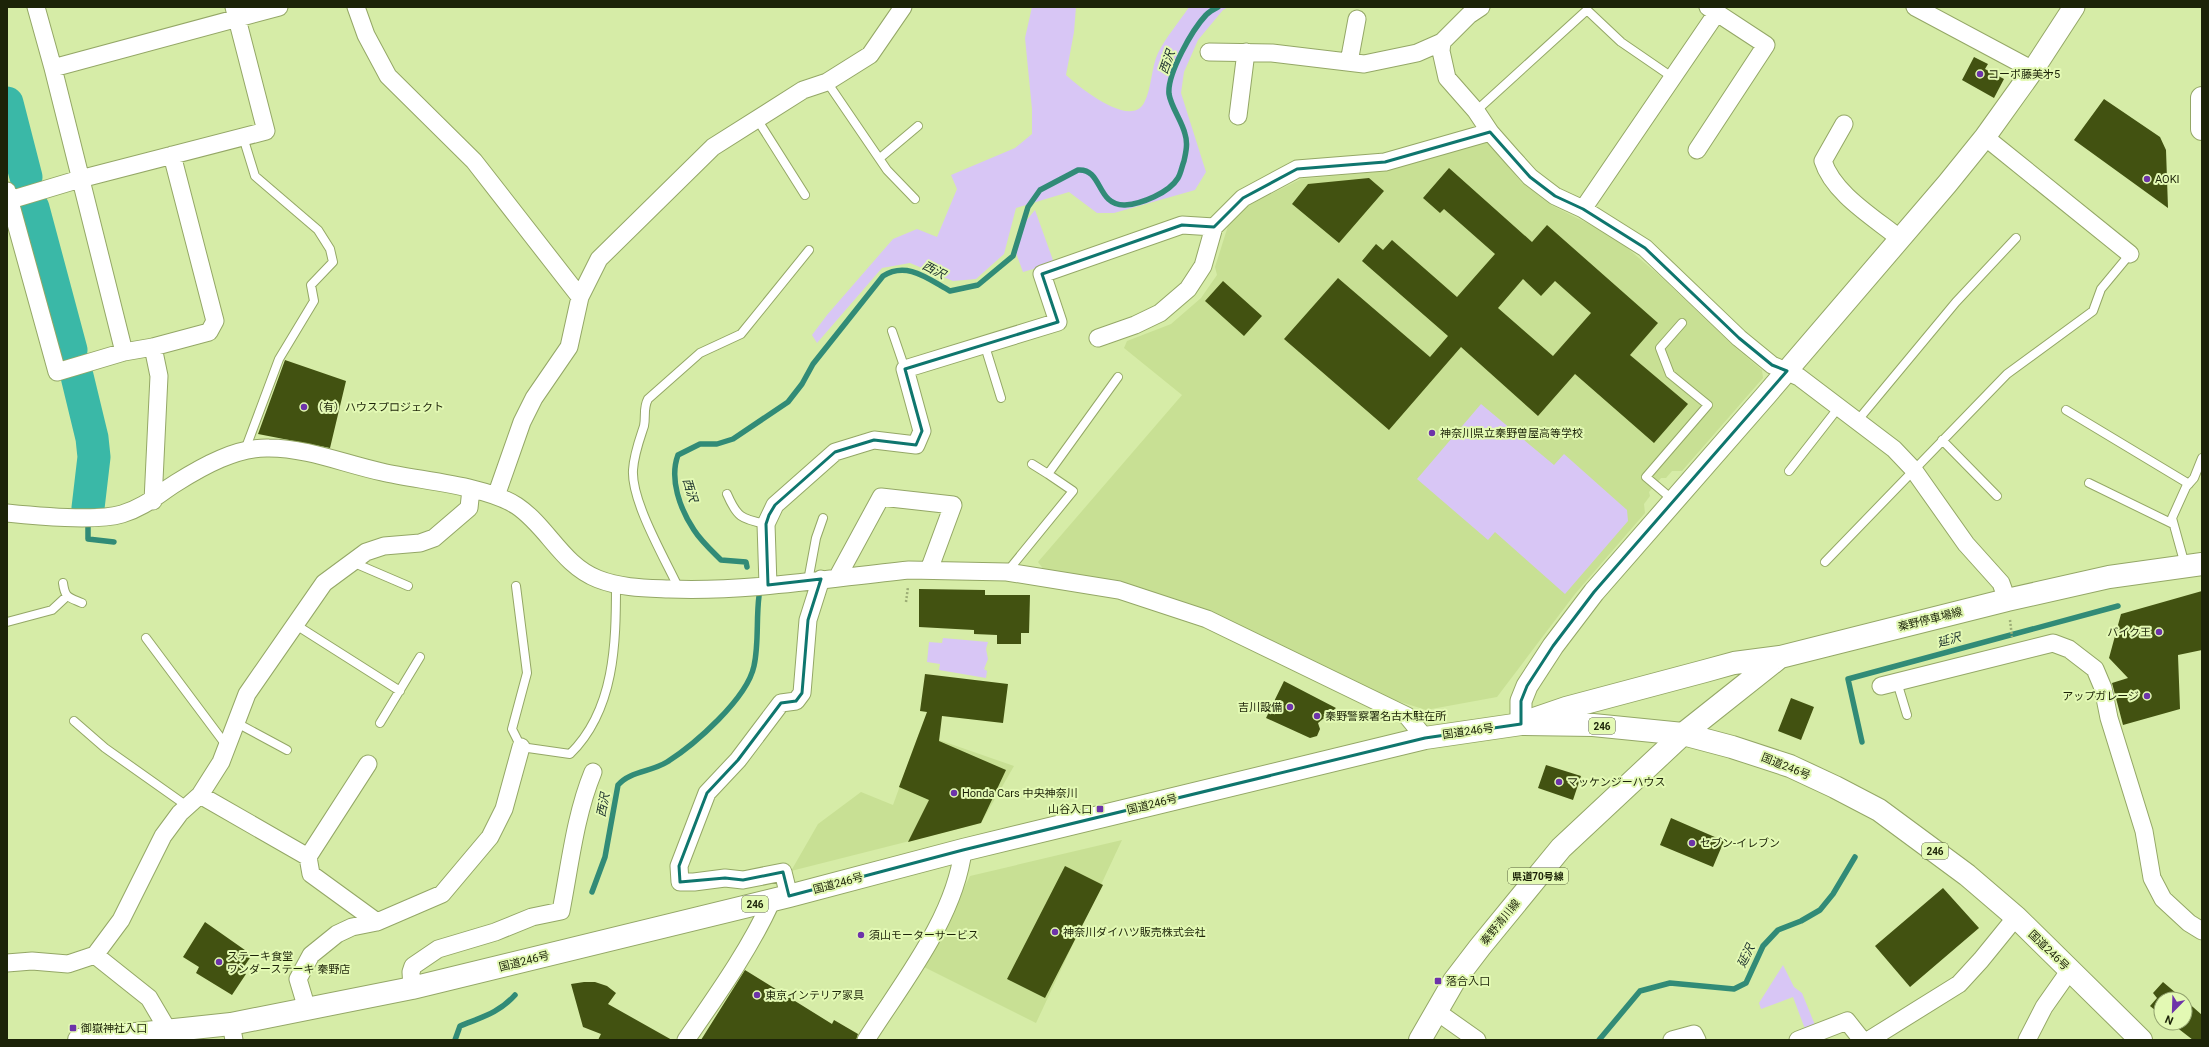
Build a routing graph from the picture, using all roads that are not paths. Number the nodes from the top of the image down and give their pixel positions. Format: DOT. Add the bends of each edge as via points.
graph roads {
  1 [pos="36,7"];
  2 [pos="279,7"];
  3 [pos="356,7"];
  4 [pos="903,7"];
  5 [pos="1481,7"];
  6 [pos="1915,7"];
  7 [pos="2074,7"];
  8 [pos="1585,9"];
  9 [pos="1712,10"];
  10 [pos="236,13"];
  11 [pos="1357,19"];
  12 [pos="1442,42"];
  13 [pos="1209,52"];
  14 [pos="1246,52"];
  15 [pos="1349,62"];
  16 [pos="53,68"];
  17 [pos="2033,70"];
  18 [pos="1672,77"];
  19 [pos="827,82"];
  20 [pos="2202,98"];
  21 [pos="2202,108"];
  22 [pos="1476,111"];
  23 [pos="1238,116"];
  24 [pos="757,119"];
  25 [pos="1844,124"];
  26 [pos="918,126"];
  27 [pos="2202,129"];
  28 [pos="1490,132"];
  29 [pos="243,136"];
  30 [pos="1985,137"];
  31 [pos="1697,150"];
  32 [pos="172,155"];
  33 [pos="880,158"];
  34 [pos="80,179"];
  35 [pos="805,194"];
  36 [pos="8,195"];
  37 [pos="915,199"];
  38 [pos="1583,209"];
  39 [pos="1214,227"];
  40 [pos="1899,238"];
  41 [pos="2016,238"];
  42 [pos="809,250"];
  43 [pos="2130,254"];
  44 [pos="580,297"];
  45 [pos="1682,323"];
  46 [pos="892,331"];
  47 [pos="1098,338"];
  48 [pos="984,343"];
  49 [pos="153,347"];
  50 [pos="124,352"];
  51 [pos="905,369"];
  52 [pos="1787,371"];
  53 [pos="1118,377"];
  54 [pos="1001,398"];
  55 [pos="1840,407"];
  56 [pos="2066,410"];
  57 [pos="1858,420"];
  58 [pos="1942,440"];
  59 [pos="245,450"];
  60 [pos="2202,458"];
  61 [pos="1032,464"];
  62 [pos="1913,468"];
  63 [pos="1789,471"];
  64 [pos="1048,474"];
  65 [pos="2089,483"];
  66 [pos="2189,484"];
  67 [pos="471,489"];
  68 [pos="727,494"];
  69 [pos="496,496"];
  70 [pos="1997,496"];
  71 [pos="1674,500"];
  72 [pos="153,501"];
  73 [pos="7,513"];
  74 [pos="823,518"];
  75 [pos="766,524"];
  76 [pos="2173,524"];
  77 [pos="352,562"];
  78 [pos="1825,562"];
  79 [pos="2194,564"];
  80 [pos="930,570"];
  81 [pos="1007,572"];
  82 [pos="822,579"];
  83 [pos="63,583"];
  84 [pos="616,585"];
  85 [pos="768,585"];
  86 [pos="408,586"];
  87 [pos="516,586"];
  88 [pos="679,589"];
  89 [pos="67,596"];
  90 [pos="2007,600"];
  91 [pos="82,603"];
  92 [pos="7,622"];
  93 [pos="296,625"];
  94 [pos="146,638"];
  95 [pos="420,657"];
  96 [pos="1780,657"];
  97 [pos="1889,684"];
  98 [pos="400,691"];
  99 [pos="1907,715"];
  100 [pos="74,721"];
  101 [pos="235,722"];
  102 [pos="380,723"];
  103 [pos="1521,724"];
  104 [pos="1683,734"];
  105 [pos="1425,738"];
  106 [pos="226,745"];
  107 [pos="521,748"];
  108 [pos="287,750"];
  109 [pos="368,764"];
  110 [pos="593,772"];
  111 [pos="200,795"];
  112 [pos="187,806"];
  113 [pos="963,850"];
  114 [pos="308,857"];
  115 [pos="781,898"];
  116 [pos="2016,917"];
  117 [pos="377,922"];
  118 [pos="2202,931"];
  119 [pos="95,954"];
  120 [pos="7,963"];
  121 [pos="2070,970"];
  122 [pos="412,988"];
  123 [pos="307,1009"];
  124 [pos="1436,1011"];
  125 [pos="169,1032"];
  126 [pos="232,1032"];
  127 [pos="79,1040"];
  128 [pos="686,1040"];
  129 [pos="866,1040"];
  130 [pos="1420,1040"];
  131 [pos="1477,1040"];
  132 [pos="1672,1040"];
  133 [pos="1697,1040"];
  134 [pos="1798,1040"];
  135 [pos="1862,1040"];
  136 [pos="1869,1040"];
  137 [pos="2027,1040"];
  138 [pos="2140,1040"];
  1 -- 16 [label="street"];
  2 -- 10 [label="street"];
  3 -- 44 [label="street" via="366,35 388,76 474,161"];
  4 -- 19 [label="street" via="870,55"];
  5 -- 12 [label="street" via="1468,15"];
  6 -- 17 [label="street"];
  7 -- 17 [label="street"];
  8 -- 18 [label="lane" via="1621,42"];
  8 -- 22 [label="lane"];
  9 -- 18 [label="street"];
  9 -- 31 [label="street" via="1766,45"];
  10 -- 16 [label="street"];
  10 -- 29 [label="street" via="266,131"];
  11 -- 15 [label="street"];
  12 -- 15 [label="street" via="1395,59 1364,64"];
  12 -- 22 [label="street" via="1441,51 1447,78"];
  13 -- 14 [label="street"];
  14 -- 15 [label="street" via="1310,56"];
  14 -- 23 [label="street"];
  16 -- 34 [label="street"];
  17 -- 30 [label="street"];
  18 -- 38 [label="street"];
  19 -- 24 [label="street" via="802,90"];
  19 -- 33 [label="lane"];
  20 -- 21 [label="main road"];
  21 -- 27 [label="main road"];
  22 -- 28 [label="street"];
  24 -- 35 [label="lane"];
  24 -- 44 [label="street" via="713,147 599,259"];
  25 -- 40 [label="street" via="1823,161 1827,174 1840,189"];
  26 -- 33 [label="lane"];
  28 -- 38 [label="street" via="1530,177 1555,196"];
  28 -- 39 [label="street" via="1385,162 1297,169 1243,198"];
  29 -- 32 [label="street"];
  29 -- 59 [label="lane" via="255,176 318,230 330,249 333,262 310,285 314,301 279,359"];
  30 -- 40 [label="street"];
  30 -- 43 [label="street"];
  32 -- 34 [label="street"];
  32 -- 49 [label="street" via="216,321 209,332"];
  33 -- 37 [label="lane" via="887,170"];
  34 -- 36 [label="street"];
  34 -- 50 [label="street"];
  36 -- 50 [label="street" via="57,372"];
  38 -- 52 [label="street" via="1645,248 1739,338 1772,365"];
  39 -- 47 [label="street" via="1203,266 1188,289 1160,312 1135,325"];
  39 -- 48 [label="street" via="1182,225 1042,274 1058,322"];
  40 -- 52 [label="street"];
  41 -- 57 [label="lane" via="1956,302"];
  42 -- 88 [label="lane" via="741,334 700,353 648,399 645,406 644,424 634,453 634,487"];
  43 -- 58 [label="lane" via="2101,289 2093,311 2006,374"];
  44 -- 69 [label="street" via="569,347 534,398 522,422"];
  45 -- 71 [label="lane" via="1660,348 1670,374 1708,405 1646,477"];
  46 -- 51 [label="lane"];
  48 -- 51 [label="street"];
  48 -- 54 [label="lane"];
  49 -- 50 [label="street"];
  49 -- 72 [label="street" via="158,376"];
  51 -- 75 [label="street" via="922,431 916,445 874,440 835,452 775,505"];
  52 -- 55 [label="street"];
  52 -- 71 [label="street"];
  53 -- 64 [label="lane"];
  55 -- 57 [label="street"];
  55 -- 63 [label="lane"];
  56 -- 66 [label="lane"];
  57 -- 62 [label="street"];
  58 -- 62 [label="lane"];
  58 -- 70 [label="lane"];
  59 -- 67 [label="street" via="296,450 382,472"];
  59 -- 72 [label="street" via="206,466 174,484"];
  60 -- 66 [label="lane"];
  61 -- 64 [label="lane"];
  62 -- 78 [label="lane" via="1910,475"];
  62 -- 90 [label="street" via="1966,544 2001,583"];
  64 -- 81 [label="lane" via="1074,491"];
  65 -- 76 [label="lane"];
  66 -- 76 [label="lane" via="2172,518"];
  67 -- 69 [label="street"];
  67 -- 77 [label="street" via="469,508 434,538 420,543 384,546 366,552"];
  68 -- 75 [label="lane" via="732,506 744,520"];
  69 -- 84 [label="street" via="516,506 535,522 574,566"];
  71 -- 103 [label="street" via="1594,592 1553,646 1526,686 1521,701"];
  72 -- 73 [label="street" via="121,514 97,518"];
  74 -- 82 [label="lane" via="816,538"];
  75 -- 85 [label="street"];
  76 -- 79 [label="lane"];
  77 -- 86 [label="lane"];
  77 -- 93 [label="street" via="324,583"];
  79 -- 90 [label="main road, 秦野停車場線" via="2109,577"];
  80 -- 81 [label="street"];
  80 -- 82 [label="street"];
  80 -- 82 [label="street" via="953,505 881,497"];
  81 -- 105 [label="street" via="1119,590 1207,619 1407,716"];
  82 -- 85 [label="street"];
  82 -- 115 [label="street" via="808,620 802,693 796,700 781,703 738,760 707,793 679,866 680,882 725,878 743,880 783,872"];
  83 -- 89 [label="lane"];
  84 -- 88 [label="street"];
  84 -- 107 [label="lane" via="616,634 612,664 598,716 582,742 570,754"];
  85 -- 88 [label="street" via="725,590"];
  87 -- 107 [label="lane" via="527,673 512,729"];
  89 -- 91 [label="lane"];
  89 -- 92 [label="lane" via="52,610"];
  90 -- 96 [label="main road, 秦野停車場線"];
  93 -- 98 [label="lane"];
  93 -- 101 [label="street" via="247,694"];
  94 -- 106 [label="lane"];
  95 -- 98 [label="lane"];
  96 -- 103 [label="main road" via="1734,663 1566,708"];
  96 -- 104 [label="main road, 秦野停車場線"];
  97 -- 99 [label="lane"];
  97 -- 118 [label="street" via="2052,643 2069,649 2095,669 2103,688 2109,718 2144,831 2152,878 2163,900"];
  98 -- 102 [label="lane"];
  100 -- 112 [label="lane" via="106,748"];
  101 -- 106 [label="street"];
  101 -- 108 [label="lane"];
  103 -- 104 [label="main road, 国道246号 / 246" via="1593,726"];
  103 -- 105 [label="main road, 国道246号 / 246"];
  104 -- 116 [label="main road, 国道246号 / 246" via="1790,766 1879,810 1962,871"];
  104 -- 124 [label="main road, 秦野清川線 / 県道70号線" via="1561,848 1480,947"];
  105 -- 113 [label="main road, 国道246号 / 246"];
  106 -- 111 [label="street" via="221,762"];
  107 -- 117 [label="street" via="504,809 490,837 442,894"];
  109 -- 114 [label="street"];
  110 -- 122 [label="street" via="581,811 560,911 532,916 495,932 438,948 414,966 411,972"];
  111 -- 112 [label="street"];
  111 -- 114 [label="street"];
  112 -- 119 [label="street" via="163,836 121,920"];
  113 -- 115 [label="main road, 国道246号 / 246"];
  113 -- 129 [label="street" via="952,896 934,931"];
  114 -- 117 [label="street" via="311,874"];
  115 -- 122 [label="main road, 国道246号 / 246"];
  115 -- 128 [label="street" via="765,917 727,980"];
  116 -- 121 [label="main road, 国道246号 / 246"];
  116 -- 136 [label="street" via="1959,984"];
  117 -- 123 [label="street" via="352,927 337,934 311,955 298,979"];
  119 -- 120 [label="street" via="68,964 32,961"];
  119 -- 125 [label="street" via="149,998"];
  121 -- 137 [label="street" via="2044,1007"];
  121 -- 138 [label="main road, 国道246号 / 246"];
  122 -- 123 [label="main road, 国道246号 / 246"];
  123 -- 126 [label="main road, 国道246号 / 246"];
  124 -- 130 [label="main road, 秦野清川線 / 県道70号線"];
  124 -- 131 [label="street"];
  125 -- 126 [label="main road, 国道246号 / 246"];
  125 -- 127 [label="main road, 国道246号 / 246"];
  132 -- 133 [label="street" via="1694,1034"];
  134 -- 135 [label="street" via="1846,1021"];
}
